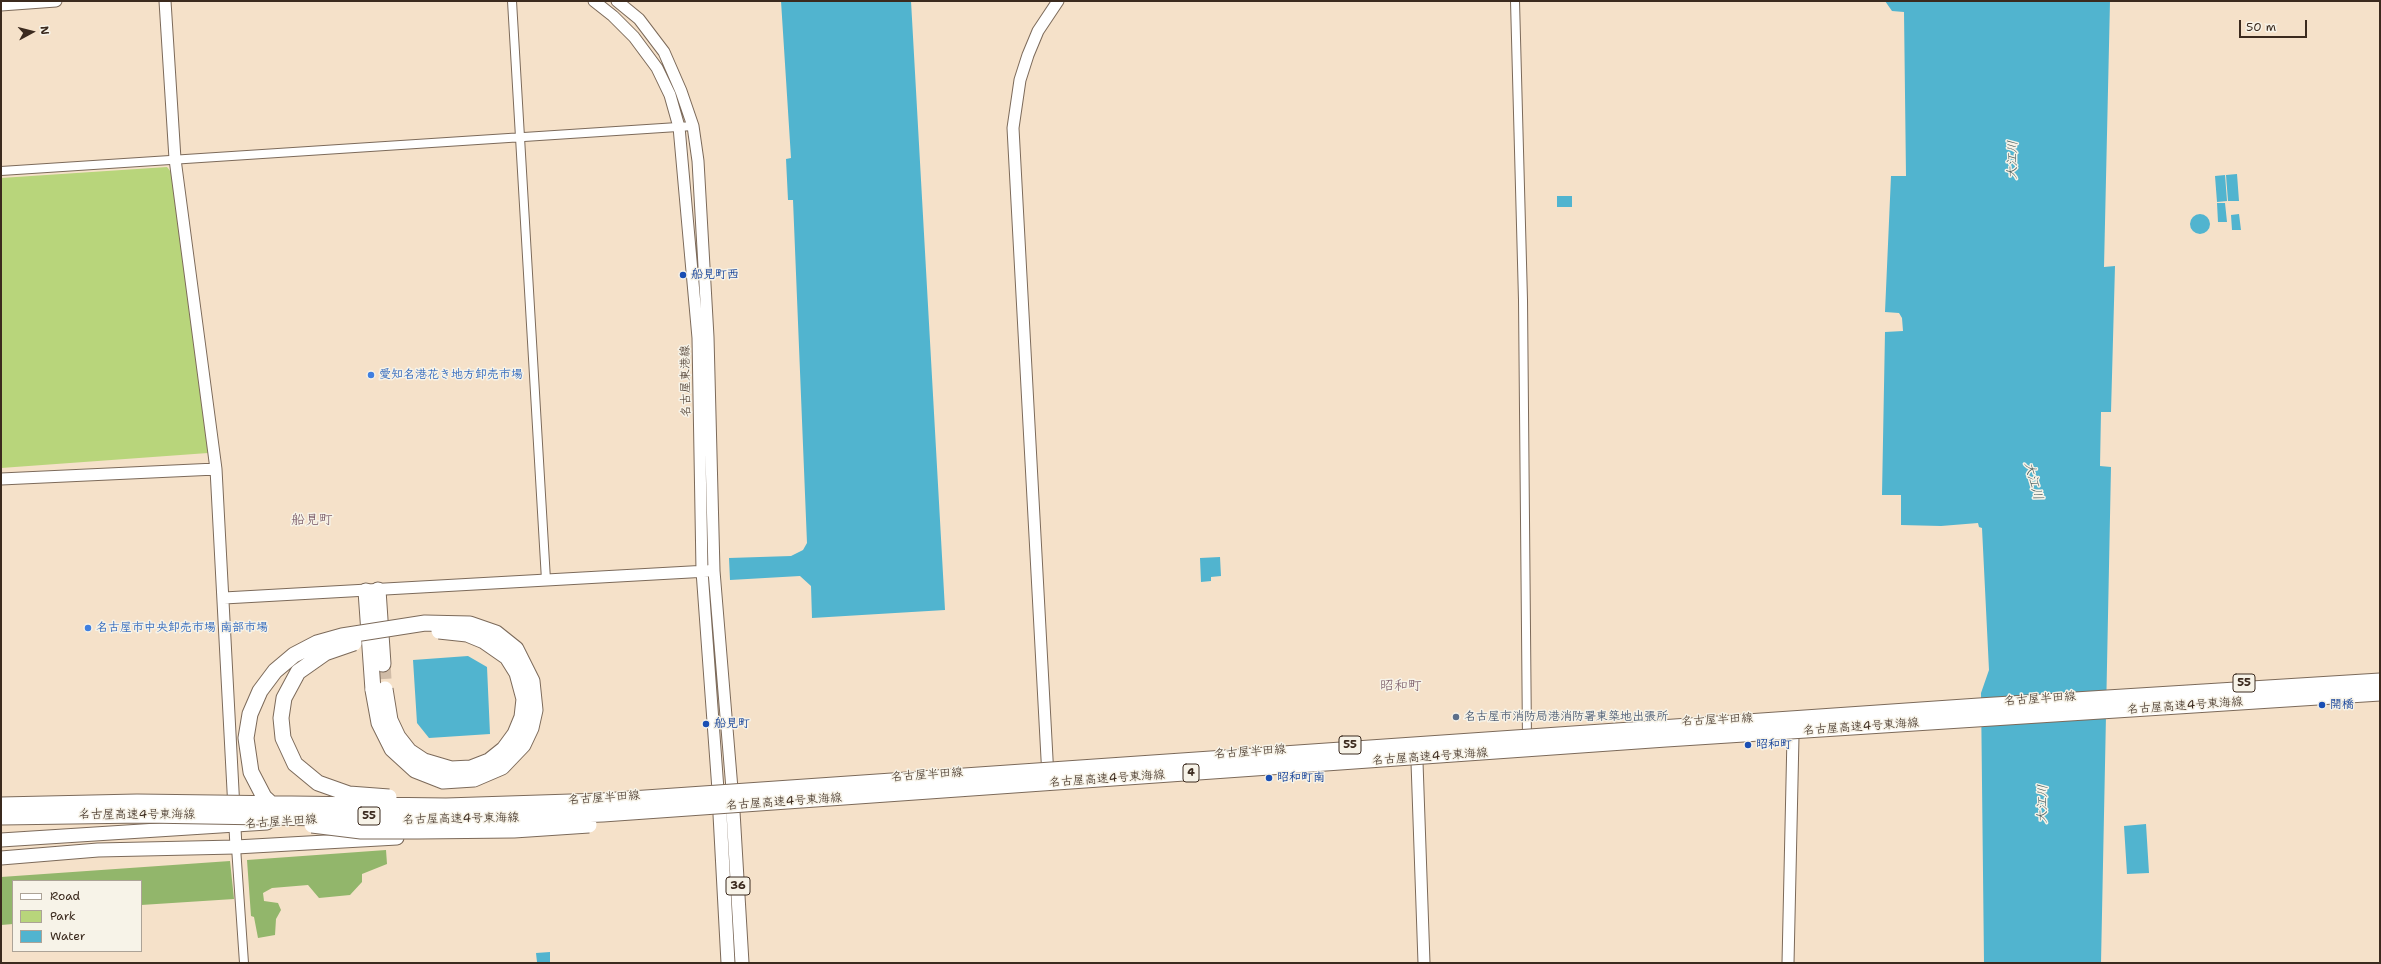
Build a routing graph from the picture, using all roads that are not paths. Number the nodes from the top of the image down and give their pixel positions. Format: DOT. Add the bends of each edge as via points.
graph roads {
  1 [pos="56,1"];
  2 [pos="165,1"];
  3 [pos="512,1"];
  4 [pos="594,1"];
  5 [pos="617,1"];
  6 [pos="1058,1"];
  7 [pos="1515,1"];
  8 [pos="1,5"];
  9 [pos="693,126"];
  10 [pos="679,127"];
  11 [pos="519,137"];
  12 [pos="175,159"];
  13 [pos="1,171"];
  14 [pos="216,470"];
  15 [pos="1,479"];
  16 [pos="714,571"];
  17 [pos="702,572"];
  18 [pos="546,580"];
  19 [pos="372,590"];
  20 [pos="224,598"];
  21 [pos="383,664"];
  22 [pos="2380,674"];
  23 [pos="2380,681"];
  24 [pos="381,686"];
  25 [pos="2380,693"];
  26 [pos="2380,696"];
  27 [pos="1526,731"];
  28 [pos="1793,736"];
  29 [pos="1528,755"];
  30 [pos="1417,762"];
  31 [pos="1048,766"];
  32 [pos="1048,788"];
  33 [pos="732,789"];
  34 [pos="718,790"];
  35 [pos="602,801"];
  36 [pos="1,805"];
  37 [pos="736,807"];
  38 [pos="720,810"];
  39 [pos="1,816"];
  40 [pos="235,825"];
  41 [pos="1,840"];
  42 [pos="236,847"];
  43 [pos="1,858"];
  44 [pos="244,963"];
  45 [pos="728,963"];
  46 [pos="742,963"];
  47 [pos="1424,963"];
  48 [pos="1788,963"];
  1 -- 8 [label="street"];
  2 -- 12 [label="street"];
  3 -- 11 [label="street"];
  4 -- 10 [label="street, 名古屋東港線" via="634,37 657,68 670,96"];
  5 -- 9 [label="street, 名古屋東港線" via="639,20 664,52"];
  6 -- 31 [label="street" via="1038,31 1028,55 1020,80 1013,128"];
  7 -- 27 [label="street" via="1523,300"];
  9 -- 10 [label="street"];
  9 -- 16 [label="street, 名古屋東港線" via="698,161 708,337"];
  10 -- 11 [label="street"];
  10 -- 17 [label="street, 名古屋東港線" via="698,338"];
  11 -- 12 [label="street"];
  11 -- 18 [label="street"];
  12 -- 13 [label="street"];
  12 -- 14 [label="street"];
  14 -- 15 [label="street"];
  14 -- 20 [label="street"];
  16 -- 17 [label="street"];
  16 -- 33 [label="street, 名古屋東港線"];
  17 -- 18 [label="street"];
  17 -- 34 [label="street, 名古屋東港線"];
  18 -- 19 [label="street"];
  19 -- 20 [label="street"];
  19 -- 21 [label="highway"];
  19 -- 24 [label="highway"];
  20 -- 40 [label="street"];
  22 -- 27 [label="main road, 名古屋半田線 / 55"];
  23 -- 35 [label="highway, 名古屋高速4号東海線 / 4, bridge" via="1979,706"];
  24 -- 35 [label="highway, bridge" via="390,720 400,741 416,756 441,768 471,768 489,761 510,742 522,718 524,699 517,673 507,657 484,641 467,634 438,631 362,641 325,653 306,665 293,680 284,698 281,723 286,748 295,764 318,783 349,794 434,800"];
  24 -- 37 [label="highway, bridge" via="379,723 392,749 415,770 443,781 474,780 502,767 523,745 531,728 535,710 532,681 516,649 496,633 470,624 425,623 342,636 317,643 294,655 267,680 254,703 247,726 246,750 250,772 264,797 280,811 301,823 361,831 453,831 575,826"];
  25 -- 37 [label="highway, 名古屋高速4号東海線 / 4, bridge" via="1666,739"];
  26 -- 28 [label="main road, 名古屋半田線 / 55"];
  27 -- 29 [label="street"];
  27 -- 31 [label="main road, 名古屋半田線 / 55"];
  28 -- 29 [label="main road, 名古屋半田線 / 55"];
  28 -- 48 [label="street"];
  29 -- 30 [label="main road, 名古屋半田線 / 55"];
  30 -- 32 [label="main road, 名古屋半田線 / 55"];
  30 -- 47 [label="street"];
  31 -- 32 [label="street"];
  31 -- 33 [label="main road, 名古屋半田線 / 55"];
  32 -- 37 [label="main road, 名古屋半田線 / 55"];
  33 -- 34 [label="main road, 名古屋半田線 / 55"];
  33 -- 37 [label="main road, 36"];
  34 -- 38 [label="main road, 36"];
  34 -- 40 [label="main road, 名古屋半田線 / 55"];
  35 -- 36 [label="highway, 名古屋高速4号東海線 / 4, bridge" via="446,806 145,802"];
  37 -- 38 [label="main road, 名古屋半田線 / 55"];
  37 -- 39 [label="highway, 名古屋高速4号東海線 / 4, bridge" via="454,820 151,815"];
  37 -- 46 [label="main road, 36"];
  38 -- 42 [label="main road, 名古屋半田線 / 55" via="568,822 467,834"];
  38 -- 45 [label="main road, 36"];
  40 -- 41 [label="main road, 名古屋半田線 / 55"];
  40 -- 42 [label="street"];
  42 -- 43 [label="main road, 名古屋半田線 / 55" via="98,850"];
  42 -- 44 [label="street"];
}
